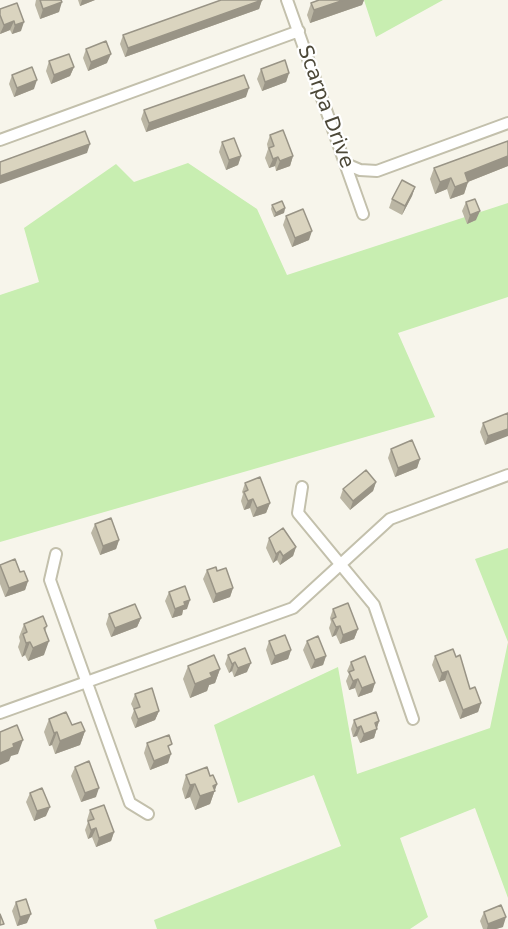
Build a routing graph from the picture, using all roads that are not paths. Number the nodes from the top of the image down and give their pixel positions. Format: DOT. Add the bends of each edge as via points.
graph roads {
  1 [pos="288,0"];
  2 [pos="299,31"];
  3 [pos="508,123"];
  4 [pos="0,140"];
  5 [pos="346,164"];
  6 [pos="363,214"];
  7 [pos="508,475"];
  8 [pos="302,487"];
  9 [pos="56,554"];
  10 [pos="340,565"];
  11 [pos="86,682"];
  12 [pos="0,713"];
  13 [pos="413,719"];
  14 [pos="148,814"];
  1 -- 2 [label="street, Scarpa Drive"];
  2 -- 4 [label="street"];
  2 -- 5 [label="street, Scarpa Drive"];
  3 -- 5 [label="street" via="377,171"];
  5 -- 6 [label="street, Scarpa Drive"];
  7 -- 10 [label="street" via="390,519"];
  8 -- 10 [label="street" via="298,513"];
  9 -- 11 [label="street" via="50,580"];
  10 -- 11 [label="street" via="293,608"];
  10 -- 13 [label="street" via="374,605"];
  11 -- 12 [label="street"];
  11 -- 14 [label="street" via="130,803"];
}
